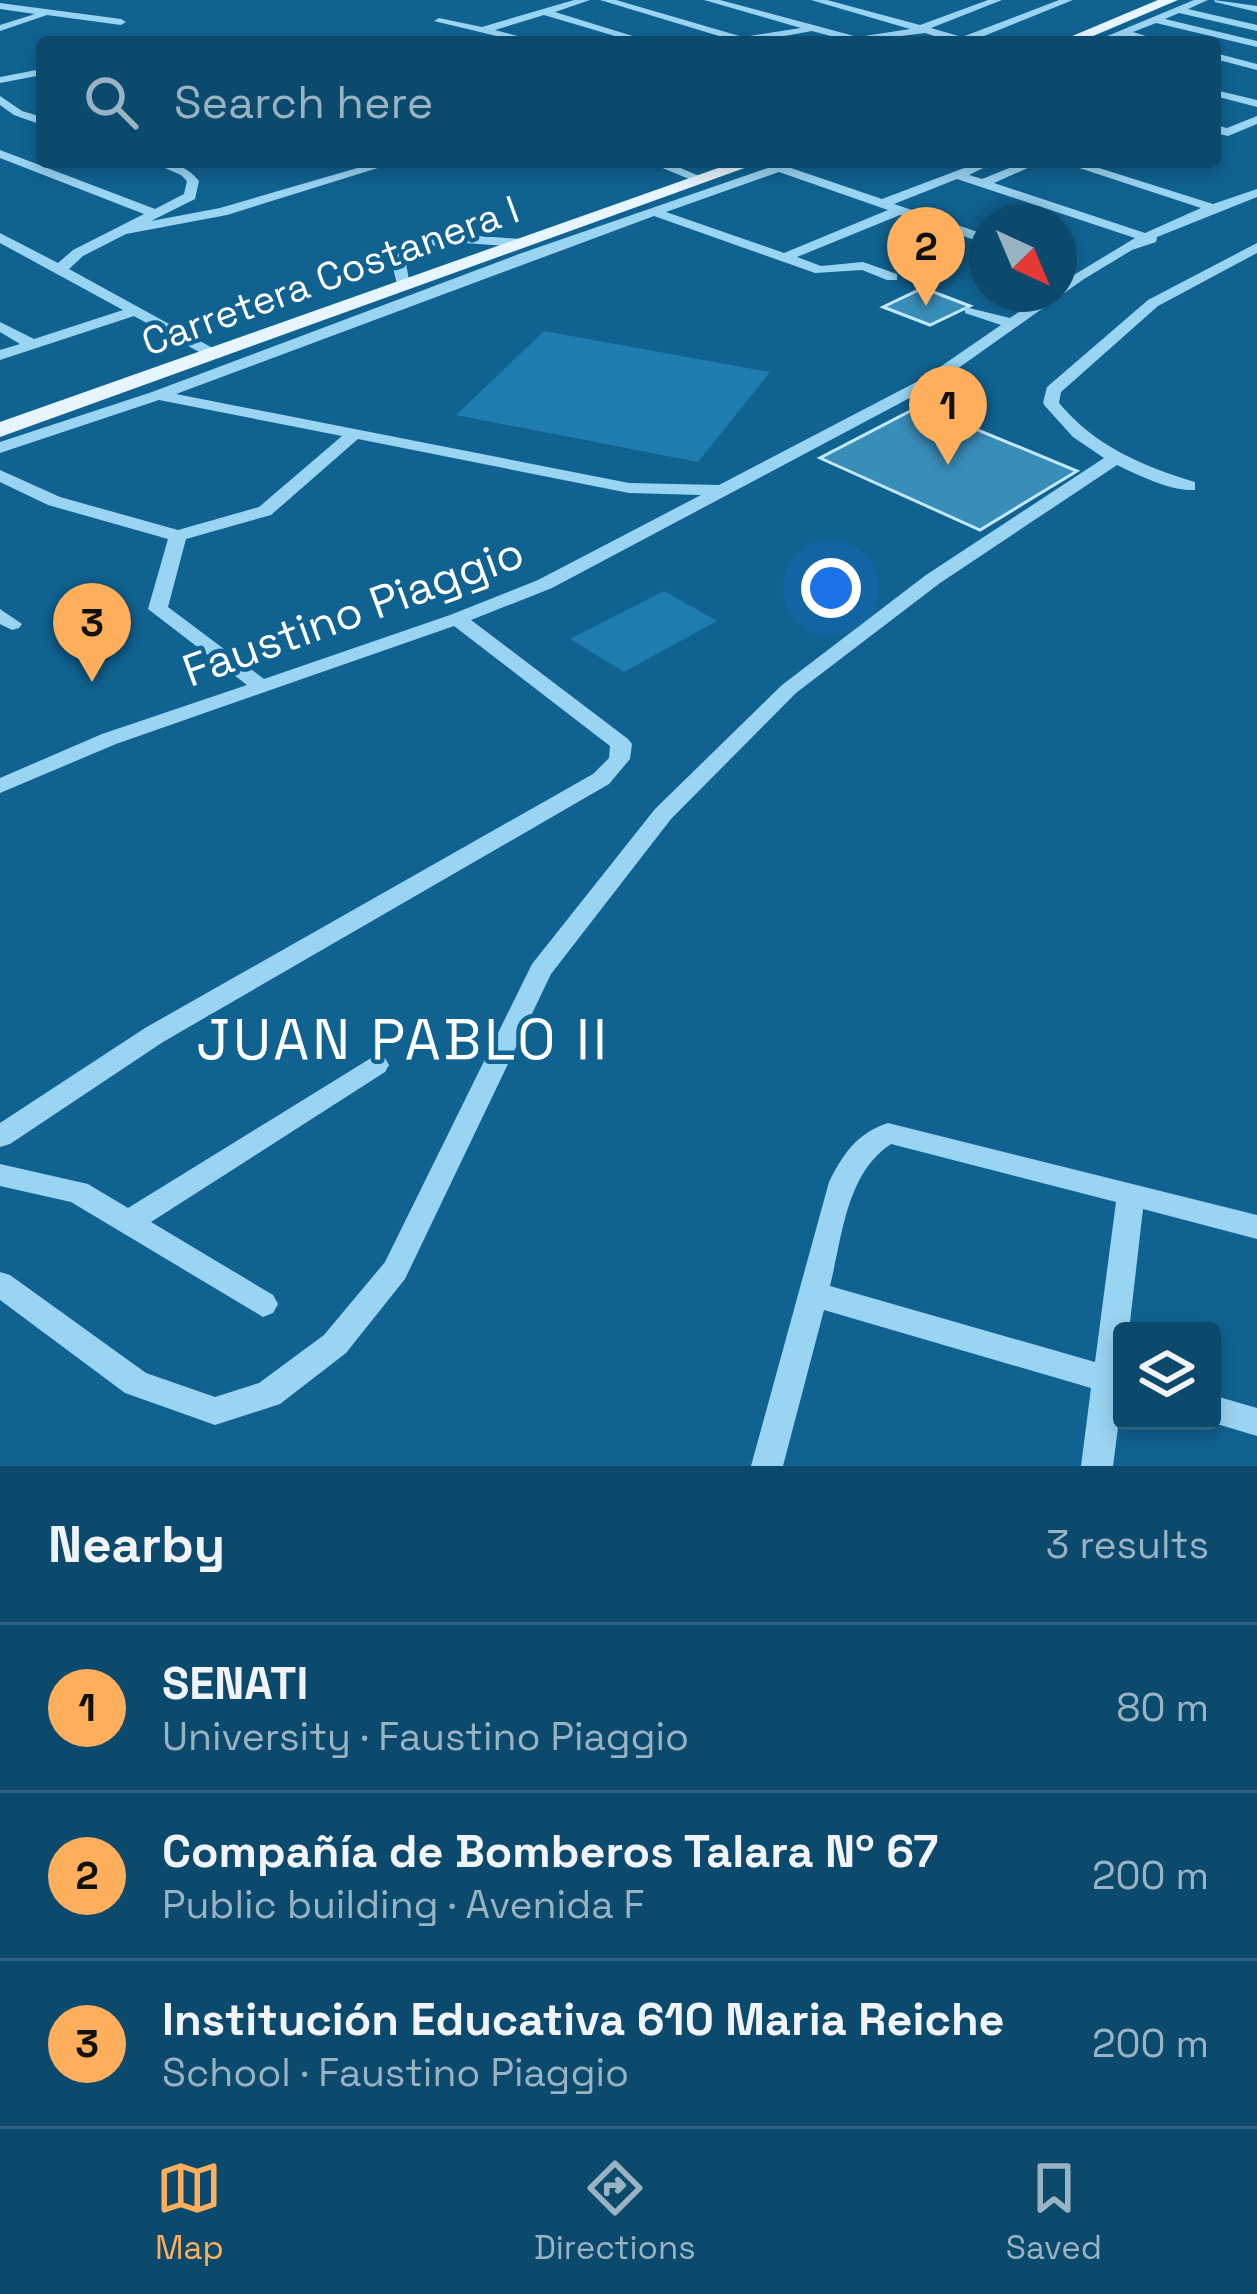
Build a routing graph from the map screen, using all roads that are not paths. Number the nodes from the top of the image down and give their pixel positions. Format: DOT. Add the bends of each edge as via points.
graph roads {
  1 [pos="586,0"];
  2 [pos="605,0"];
  3 [pos="709,0"];
  4 [pos="816,0"];
  5 [pos="891,0"];
  6 [pos="997,0"];
  7 [pos="1068,0"];
  8 [pos="1202,0"];
  9 [pos="1219,0"];
  10 [pos="1174,5"];
  11 [pos="0,6"];
  12 [pos="1257,11"];
  13 [pos="543,12"];
  14 [pos="49,13"];
  15 [pos="886,18"];
  16 [pos="1154,19"];
  17 [pos="121,22"];
  18 [pos="439,22"];
  19 [pos="0,28"];
  20 [pos="814,28"];
  21 [pos="1257,28"];
  22 [pos="923,29"];
  23 [pos="483,30"];
  24 [pos="613,32"];
  25 [pos="1122,32"];
  26 [pos="510,36"];
  27 [pos="601,36"];
  28 [pos="627,36"];
  29 [pos="720,36"];
  30 [pos="766,36"];
  31 [pos="843,36"];
  32 [pos="882,36"];
  33 [pos="946,36"];
  34 [pos="976,36"];
  35 [pos="1084,36"];
  36 [pos="1112,36"];
  37 [pos="1137,36"];
  38 [pos="1257,44"];
  39 [pos="1221,58"];
  40 [pos="1257,67"];
  41 [pos="36,73"];
  42 [pos="0,80"];
  43 [pos="1221,95"];
  44 [pos="0,99"];
  45 [pos="1257,104"];
  46 [pos="36,119"];
  47 [pos="1257,120"];
  48 [pos="1221,131"];
  49 [pos="0,154"];
  50 [pos="36,168"];
  51 [pos="36,168"];
  52 [pos="174,168"];
  53 [pos="371,168"];
  54 [pos="670,168"];
  55 [pos="736,168"];
  56 [pos="780,168"];
  57 [pos="796,168"];
  58 [pos="975,168"];
  59 [pos="1021,168"];
  60 [pos="1086,168"];
  61 [pos="956,175"];
  62 [pos="703,180"];
  63 [pos="982,184"];
  64 [pos="1257,193"];
  65 [pos="882,204"];
  66 [pos="1214,208"];
  67 [pos="900,210"];
  68 [pos="654,212"];
  69 [pos="156,214"];
  70 [pos="120,232"];
  71 [pos="969,234"];
  72 [pos="0,237"];
  73 [pos="1151,239"];
  74 [pos="521,243"];
  75 [pos="1257,247"];
  76 [pos="784,258"];
  77 [pos="58,270"];
  78 [pos="1077,272"];
  79 [pos="1081,273"];
  80 [pos="1077,276"];
  81 [pos="892,277"];
  82 [pos="403,286"];
  83 [pos="136,311"];
  84 [pos="976,312"];
  85 [pos="1029,312"];
  86 [pos="1012,324"];
  87 [pos="0,326"];
  88 [pos="31,344"];
  89 [pos="0,355"];
  90 [pos="215,355"];
  91 [pos="158,395"];
  92 [pos="0,430"];
  93 [pos="353,434"];
  94 [pos="0,448"];
  95 [pos="1114,459"];
  96 [pos="0,475"];
  97 [pos="1189,485"];
  98 [pos="724,489"];
  99 [pos="178,536"];
  100 [pos="0,615"];
  101 [pos="457,619"];
  102 [pos="0,629"];
  103 [pos="264,688"];
  104 [pos="3,781"];
  105 [pos="376,1065"];
  106 [pos="0,1136"];
  107 [pos="0,1175"];
  108 [pos="1132,1195"];
  109 [pos="129,1222"];
  110 [pos="1257,1227"];
  111 [pos="0,1284"];
  112 [pos="813,1294"];
  113 [pos="262,1304"];
  114 [pos="1121,1322"];
  115 [pos="1113,1380"];
  116 [pos="1113,1394"];
  117 [pos="1221,1411"];
  118 [pos="1257,1421"];
  119 [pos="766,1466"];
  120 [pos="1097,1466"];
  1 -- 13 [label="street"];
  2 -- 29 [label="street"];
  3 -- 20 [label="street"];
  4 -- 15 [label="street"];
  5 -- 15 [label="street"];
  6 -- 22 [label="street"];
  7 -- 34 [label="street"];
  8 -- 10 [label="street"];
  8 -- 12 [label="street"];
  9 -- 12 [label="street"];
  10 -- 16 [label="street"];
  10 -- 21 [label="street"];
  10 -- 35 [label="main road"];
  11 -- 14 [label="street"];
  13 -- 23 [label="street"];
  13 -- 24 [label="street"];
  14 -- 17 [label="street"];
  14 -- 19 [label="street"];
  15 -- 22 [label="street"];
  16 -- 25 [label="street"];
  16 -- 38 [label="street"];
  18 -- 23 [label="street"];
  20 -- 30 [label="street"];
  20 -- 31 [label="street"];
  22 -- 32 [label="street"];
  22 -- 33 [label="street"];
  23 -- 26 [label="street"];
  24 -- 27 [label="street"];
  24 -- 28 [label="street"];
  25 -- 36 [label="street"];
  25 -- 37 [label="street"];
  39 -- 40 [label="street"];
  41 -- 42 [label="street"];
  43 -- 45 [label="street"];
  44 -- 46 [label="street"];
  47 -- 48 [label="street"];
  49 -- 50 [label="street"];
  51 -- 69 [label="street"];
  52 -- 69 [label="street" via="193,189"];
  53 -- 70 [label="street"];
  54 -- 62 [label="street"];
  55 -- 62 [label="main road, Carretera Costanera I"];
  56 -- 68 [label="street"];
  57 -- 65 [label="street"];
  58 -- 61 [label="street"];
  59 -- 63 [label="street"];
  60 -- 66 [label="street"];
  61 -- 63 [label="street"];
  61 -- 65 [label="street"];
  62 -- 74 [label="main road, Carretera Costanera I"];
  63 -- 73 [label="street"];
  64 -- 66 [label="street, Faustino Piaggio"];
  65 -- 67 [label="street"];
  66 -- 73 [label="street, Faustino Piaggio"];
  67 -- 71 [label="street"];
  67 -- 76 [label="street"];
  68 -- 76 [label="street"];
  68 -- 91 [label="street"];
  69 -- 70 [label="street"];
  70 -- 77 [label="street"];
  72 -- 77 [label="street"];
  73 -- 79 [label="street, Faustino Piaggio"];
  74 -- 82 [label="main road, Carretera Costanera I"];
  74 -- 82 [label="street" via="413,243 399,262"];
  75 -- 95 [label="street" via="1153,303 1053,390 1063,421"];
  76 -- 81 [label="street" via="820,271 863,266"];
  77 -- 83 [label="street"];
  78 -- 79 [label="street"];
  79 -- 80 [label="street, Faustino Piaggio"];
  82 -- 90 [label="main road, Carretera Costanera I"];
  83 -- 88 [label="street"];
  83 -- 90 [label="street"];
  84 -- 86 [label="street"];
  85 -- 86 [label="street, Faustino Piaggio"];
  86 -- 98 [label="street, Faustino Piaggio" via="930,381"];
  87 -- 88 [label="street"];
  88 -- 89 [label="street"];
  90 -- 92 [label="main road, Carretera Costanera I"];
  91 -- 93 [label="street"];
  91 -- 94 [label="street"];
  93 -- 98 [label="street" via="629,488"];
  93 -- 99 [label="street" via="265,511"];
  95 -- 97 [label="street"];
  95 -- 111 [label="street" via="933,579 789,689 663,814 541,970 394,1270 335,1344 269,1394 215,1411 136,1383"];
  96 -- 99 [label="street" via="54,501"];
  98 -- 101 [label="street, Faustino Piaggio" via="545,584"];
  99 -- 103 [label="street" via="158,609"];
  100 -- 102 [label="street" via="12,624"];
  101 -- 103 [label="street, Faustino Piaggio"];
  101 -- 106 [label="street" via="621,744 620,759 601,779 191,1013"];
  103 -- 104 [label="street, Faustino Piaggio"];
  105 -- 109 [label="street"];
  107 -- 109 [label="street" via="78,1192"];
  108 -- 110 [label="street"];
  108 -- 112 [label="street" via="888,1133 867,1143 843,1182"];
  108 -- 114 [label="street"];
  109 -- 113 [label="street"];
  112 -- 115 [label="street"];
  112 -- 119 [label="street"];
  116 -- 120 [label="street"];
  117 -- 118 [label="street"];
}
